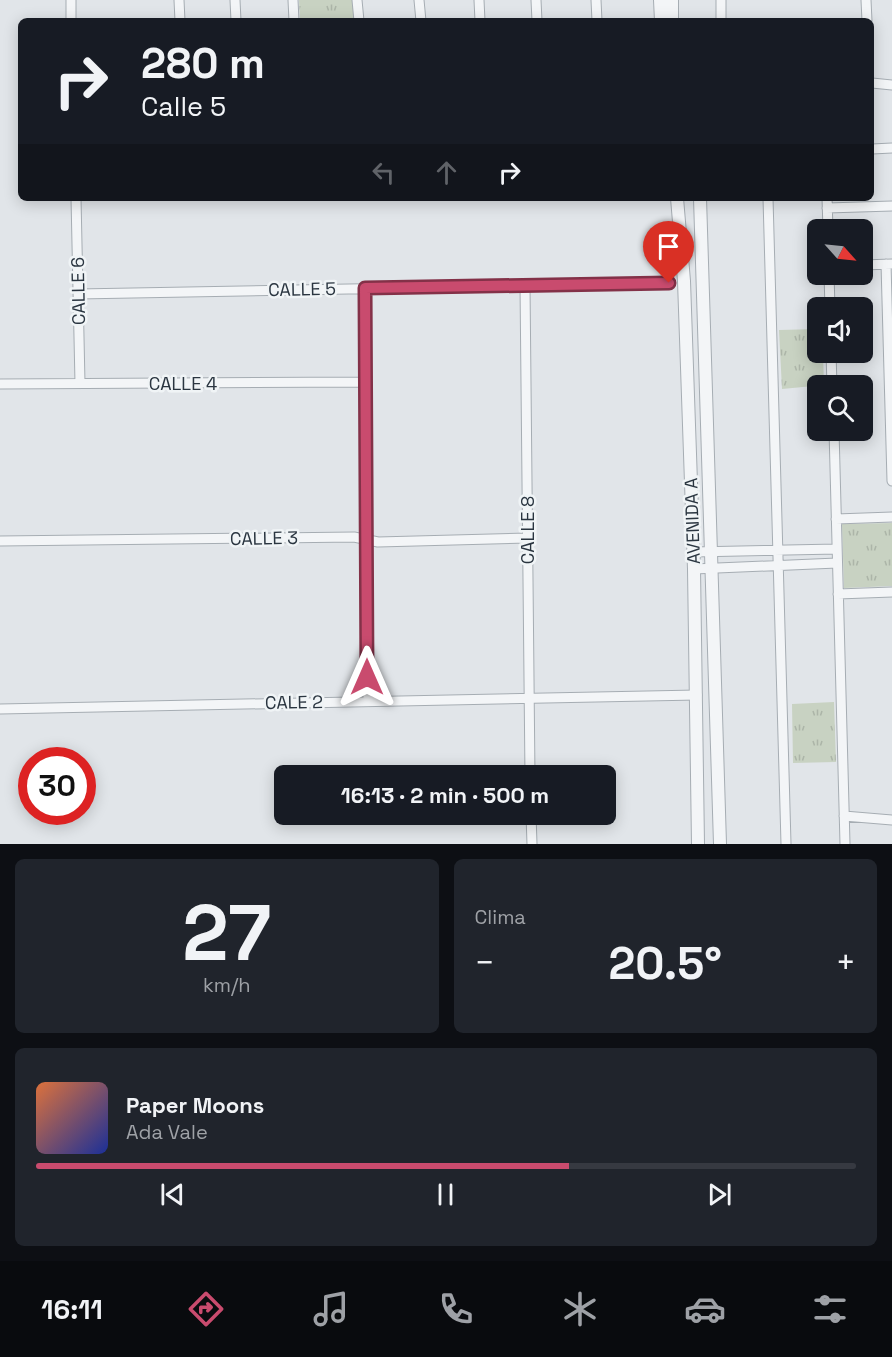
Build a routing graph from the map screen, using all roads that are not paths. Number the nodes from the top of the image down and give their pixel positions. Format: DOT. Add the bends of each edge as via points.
graph roads {
  1 [pos="71,0"];
  2 [pos="179,0"];
  3 [pos="235,0"];
  4 [pos="293,0"];
  5 [pos="357,0"];
  6 [pos="419,0"];
  7 [pos="479,0"];
  8 [pos="536,0"];
  9 [pos="596,0"];
  10 [pos="660,0"];
  11 [pos="672,0"];
  12 [pos="721,0"];
  13 [pos="866,0"];
  14 [pos="71,18"];
  15 [pos="180,18"];
  16 [pos="236,18"];
  17 [pos="294,18"];
  18 [pos="359,18"];
  19 [pos="421,18"];
  20 [pos="480,18"];
  21 [pos="537,18"];
  22 [pos="597,18"];
  23 [pos="661,18"];
  24 [pos="672,18"];
  25 [pos="721,18"];
  26 [pos="867,18"];
  27 [pos="874,83"];
  28 [pos="892,85"];
  29 [pos="892,148"];
  30 [pos="874,149"];
  31 [pos="76,201"];
  32 [pos="677,201"];
  33 [pos="700,201"];
  34 [pos="768,201"];
  35 [pos="827,203"];
  36 [pos="892,206"];
  37 [pos="828,219"];
  38 [pos="889,264"];
  39 [pos="873,265"];
  40 [pos="669,283"];
  41 [pos="525,285"];
  42 [pos="365,288"];
  43 [pos="78,294"];
  44 [pos="365,382"];
  45 [pos="80,383"];
  46 [pos="0,384"];
  47 [pos="834,441"];
  48 [pos="892,481"];
  49 [pos="892,517"];
  50 [pos="836,519"];
  51 [pos="527,538"];
  52 [pos="366,539"];
  53 [pos="0,542"];
  54 [pos="837,549"];
  55 [pos="778,550"];
  56 [pos="693,552"];
  57 [pos="711,552"];
  58 [pos="837,563"];
  59 [pos="779,564"];
  60 [pos="712,568"];
  61 [pos="694,569"];
  62 [pos="892,592"];
  63 [pos="838,594"];
  64 [pos="697,695"];
  65 [pos="528,698"];
  66 [pos="368,700"];
  67 [pos="0,709"];
  68 [pos="530,765"];
  69 [pos="844,816"];
  70 [pos="892,820"];
  71 [pos="531,825"];
  72 [pos="532,844"];
  73 [pos="698,844"];
  74 [pos="720,844"];
  75 [pos="786,844"];
  76 [pos="845,844"];
  1 -- 14 [label="street"];
  2 -- 15 [label="street"];
  3 -- 16 [label="street"];
  4 -- 17 [label="street"];
  5 -- 18 [label="street"];
  6 -- 19 [label="street"];
  7 -- 20 [label="street"];
  8 -- 21 [label="street"];
  9 -- 22 [label="street"];
  10 -- 23 [label="street"];
  11 -- 24 [label="street"];
  12 -- 25 [label="street"];
  13 -- 26 [label="street"];
  27 -- 28 [label="street"];
  29 -- 30 [label="street"];
  31 -- 43 [label="street, CALLE 6"];
  32 -- 56 [label="street, AVENIDA A" via="684,281"];
  33 -- 57 [label="street, AVENIDA A"];
  34 -- 55 [label="street"];
  35 -- 36 [label="street"];
  35 -- 37 [label="street"];
  38 -- 39 [label="street"];
  38 -- 48 [label="street"];
  40 -- 41 [label="street, CALLE 5"];
  41 -- 42 [label="street, CALLE 5"];
  41 -- 51 [label="street, CALLE 8"];
  42 -- 43 [label="street, CALLE 5"];
  42 -- 44 [label="street"];
  43 -- 45 [label="street, CALLE 6"];
  44 -- 45 [label="street, CALLE 4"];
  44 -- 52 [label="street"];
  45 -- 46 [label="street, CALLE 4"];
  47 -- 50 [label="street"];
  49 -- 50 [label="street"];
  50 -- 54 [label="street"];
  51 -- 52 [label="street, CALLE 3" via="378,542"];
  51 -- 65 [label="street, CALLE 8"];
  52 -- 53 [label="street, CALLE 3"];
  52 -- 66 [label="street"];
  54 -- 55 [label="street"];
  54 -- 58 [label="street"];
  55 -- 57 [label="street"];
  55 -- 59 [label="street"];
  56 -- 57 [label="street"];
  56 -- 61 [label="street, AVENIDA A"];
  57 -- 60 [label="street, AVENIDA A"];
  58 -- 59 [label="street"];
  58 -- 63 [label="street"];
  59 -- 60 [label="street"];
  59 -- 75 [label="street"];
  60 -- 61 [label="street"];
  60 -- 74 [label="street, AVENIDA A"];
  61 -- 64 [label="street, AVENIDA A"];
  62 -- 63 [label="street"];
  63 -- 69 [label="street"];
  64 -- 65 [label="street, CALE 2"];
  64 -- 73 [label="street, AVENIDA A"];
  65 -- 66 [label="street, CALE 2"];
  65 -- 68 [label="street, CALLE 8"];
  66 -- 67 [label="street, CALE 2"];
  69 -- 70 [label="street"];
  69 -- 76 [label="street"];
  71 -- 72 [label="street"];
}
